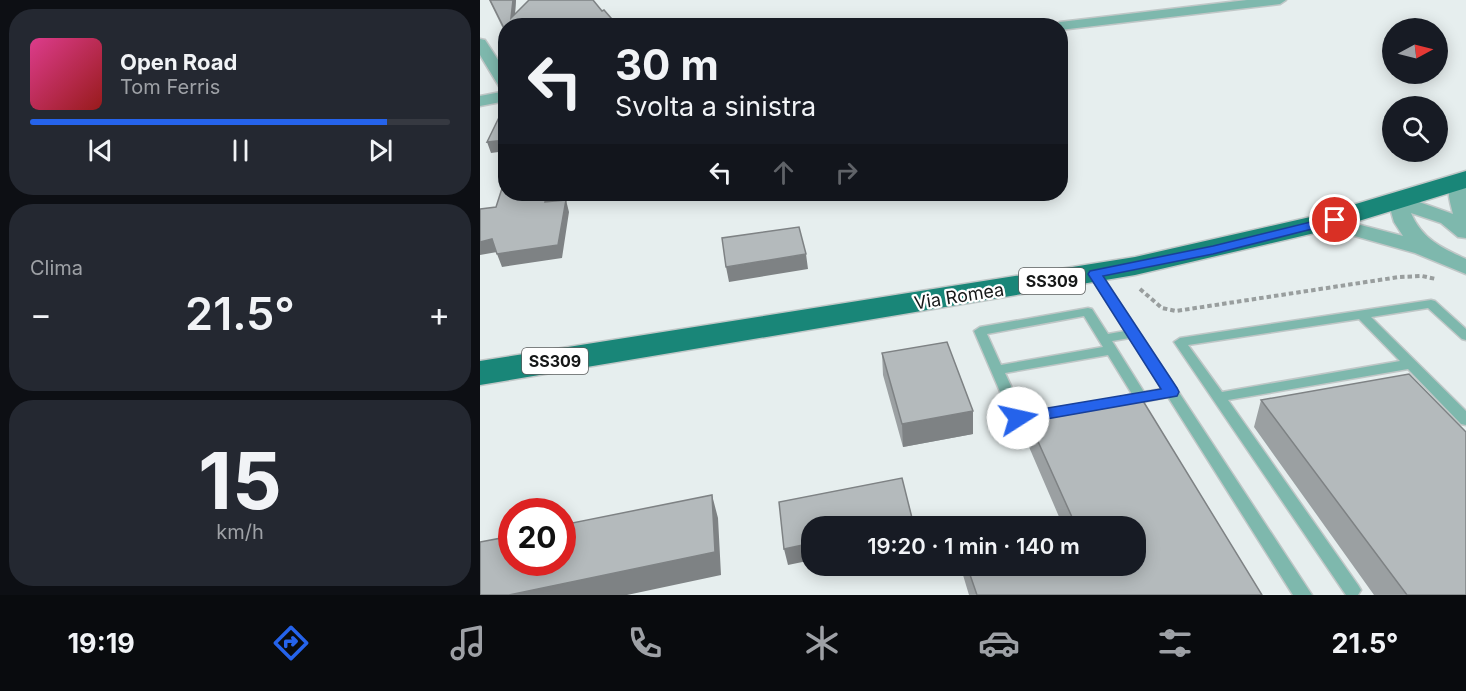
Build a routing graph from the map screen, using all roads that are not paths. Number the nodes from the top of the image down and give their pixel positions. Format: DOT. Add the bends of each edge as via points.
graph roads {
  1 [pos="1280,0"];
  2 [pos="1068,25"];
  3 [pos="480,43"];
  4 [pos="498,72"];
  5 [pos="498,98"];
  6 [pos="480,101"];
  7 [pos="1463,180"];
  8 [pos="1398,201"];
  9 [pos="1326,222"];
  10 [pos="1466,222"];
  11 [pos="1466,232"];
  12 [pos="1428,250"];
  13 [pos="1466,267"];
  14 [pos="1095,274"];
  15 [pos="1362,315"];
  16 [pos="1133,333"];
  17 [pos="1466,336"];
  18 [pos="1108,344"];
  19 [pos="1410,364"];
  20 [pos="997,370"];
  21 [pos="480,373"];
  22 [pos="1171,392"];
  23 [pos="1140,397"];
  24 [pos="1218,397"];
  25 [pos="1118,401"];
  26 [pos="1062,411"];
  27 [pos="1466,420"];
  28 [pos="1352,590"];
  29 [pos="1303,595"];
  1 -- 2 [label="street"];
  3 -- 4 [label="street"];
  5 -- 6 [label="street"];
  7 -- 8 [label="main road, Via Romea / SS309"];
  7 -- 10 [label="street" via="1458,194"];
  8 -- 9 [label="main road, Via Romea / SS309"];
  8 -- 11 [label="street" via="1448,219"];
  8 -- 12 [label="street" via="1408,230"];
  9 -- 12 [label="street"];
  9 -- 14 [label="main road, Via Romea / SS309"];
  12 -- 13 [label="street"];
  14 -- 16 [label="lane"];
  14 -- 21 [label="main road, Via Romea / SS309"];
  15 -- 17 [label="lane" via="1431,304"];
  15 -- 19 [label="lane"];
  15 -- 24 [label="lane" via="1180,342"];
  16 -- 18 [label="lane"];
  16 -- 22 [label="lane"];
  18 -- 20 [label="lane"];
  18 -- 20 [label="lane" via="1088,312 980,330"];
  18 -- 23 [label="lane"];
  19 -- 24 [label="lane"];
  19 -- 27 [label="lane"];
  20 -- 26 [label="lane" via="1018,418"];
  22 -- 23 [label="lane"];
  22 -- 29 [label="lane"];
  23 -- 25 [label="lane"];
  24 -- 28 [label="lane"];
}
